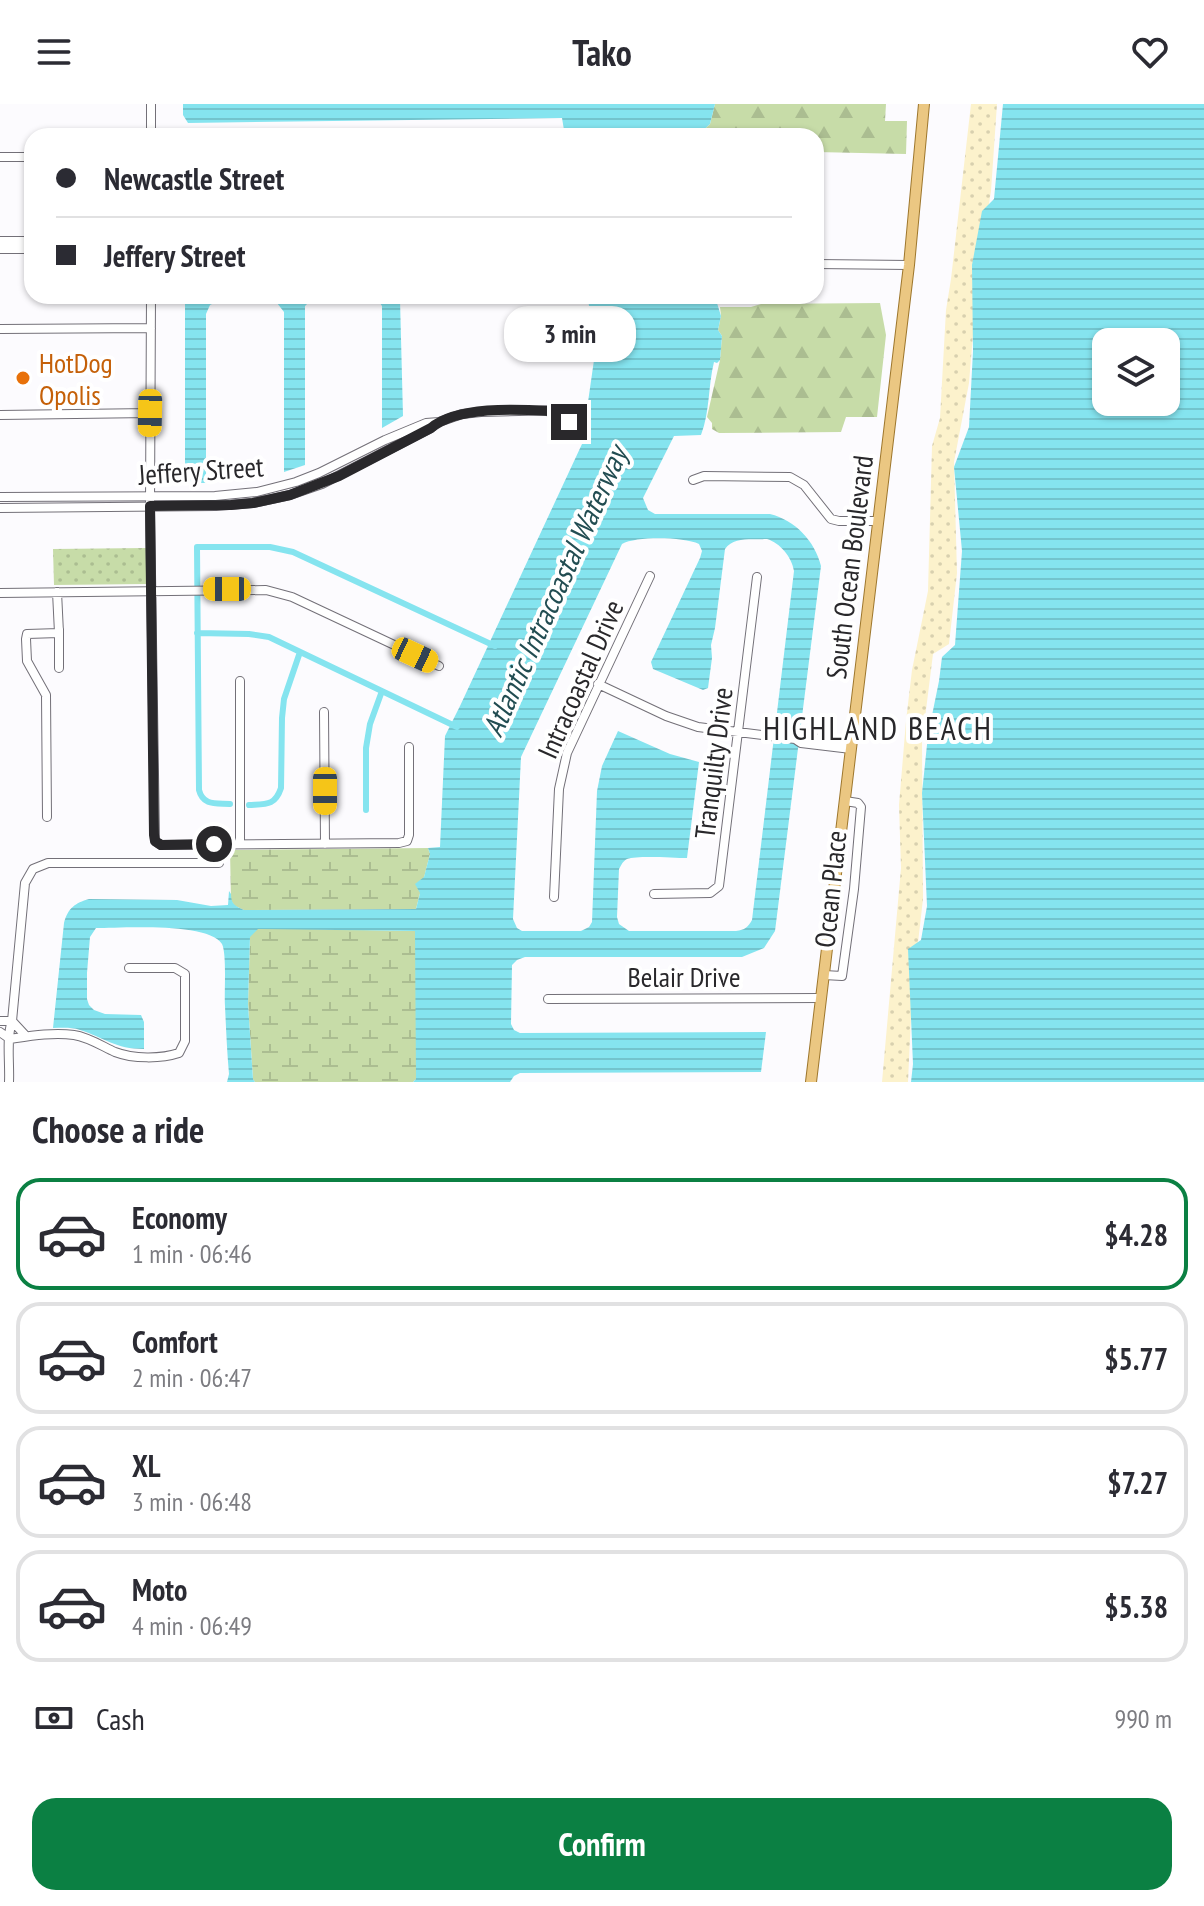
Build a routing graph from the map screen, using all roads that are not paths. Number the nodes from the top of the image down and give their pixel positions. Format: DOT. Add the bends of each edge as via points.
graph roads {
  1 [pos="151,104"];
  2 [pos="924,104"];
  3 [pos="151,128"];
  4 [pos="0,157"];
  5 [pos="24,157"];
  6 [pos="0,241"];
  7 [pos="24,241"];
  8 [pos="0,249"];
  9 [pos="24,249"];
  10 [pos="824,264"];
  11 [pos="909,265"];
  12 [pos="151,304"];
  13 [pos="151,328"];
  14 [pos="0,329"];
  15 [pos="549,411"];
  16 [pos="150,413"];
  17 [pos="0,415"];
  18 [pos="439,422"];
  19 [pos="693,480"];
  20 [pos="244,494"];
  21 [pos="0,497"];
  22 [pos="26,497"];
  23 [pos="150,502"];
  24 [pos="246,504"];
  25 [pos="0,508"];
  26 [pos="26,508"];
  27 [pos="878,521"];
  28 [pos="650,576"];
  29 [pos="757,577"];
  30 [pos="152,590"];
  31 [pos="57,592"];
  32 [pos="0,593"];
  33 [pos="59,633"];
  34 [pos="439,666"];
  35 [pos="59,668"];
  36 [pos="240,681"];
  37 [pos="598,684"];
  38 [pos="324,712"];
  39 [pos="738,733"];
  40 [pos="851,745"];
  41 [pos="409,747"];
  42 [pos="845,801"];
  43 [pos="47,817"];
  44 [pos="240,844"];
  45 [pos="325,844"];
  46 [pos="219,863"];
  47 [pos="855,883"];
  48 [pos="834,887"];
  49 [pos="654,894"];
  50 [pos="853,895"];
  51 [pos="554,897"];
  52 [pos="129,968"];
  53 [pos="824,975"];
  54 [pos="821,998"];
  55 [pos="548,999"];
  56 [pos="0,1021"];
  57 [pos="12,1021"];
  58 [pos="0,1032"];
  59 [pos="25,1035"];
  60 [pos="10,1039"];
  61 [pos="9,1082"];
  62 [pos="811,1082"];
  1 -- 3 [label="street"];
  2 -- 11 [label="main road, South Ocean Boulevard"];
  4 -- 5 [label="street"];
  6 -- 7 [label="street"];
  8 -- 9 [label="street"];
  10 -- 11 [label="street"];
  11 -- 27 [label="main road, South Ocean Boulevard"];
  12 -- 13 [label="street"];
  13 -- 14 [label="street"];
  13 -- 16 [label="street"];
  15 -- 18 [label="street, Jeffery Street" via="481,412"];
  16 -- 17 [label="street"];
  16 -- 23 [label="street"];
  18 -- 20 [label="street, Jeffery Street" via="385,440 307,478"];
  18 -- 24 [label="street, Jeffery Street" via="322,484"];
  19 -- 27 [label="street" via="790,477 804,485 831,519"];
  20 -- 23 [label="street, Jeffery Street"];
  20 -- 24 [label="street"];
  21 -- 22 [label="street, Jeffery Street"];
  22 -- 23 [label="street, Jeffery Street"];
  22 -- 26 [label="street"];
  23 -- 24 [label="street, Jeffery Street"];
  23 -- 26 [label="street, Jeffery Street"];
  23 -- 30 [label="street"];
  25 -- 26 [label="street, Jeffery Street"];
  27 -- 40 [label="main road, South Ocean Boulevard"];
  28 -- 37 [label="street, Intracoastal Drive"];
  29 -- 39 [label="street, Tranquilty Drive"];
  30 -- 32 [label="street"];
  30 -- 34 [label="street" via="266,590 287,595"];
  30 -- 44 [label="street" via="155,841"];
  31 -- 33 [label="street"];
  33 -- 35 [label="street"];
  33 -- 43 [label="street" via="27,634 26,639 27,661 46,695"];
  36 -- 44 [label="street"];
  37 -- 39 [label="street" via="682,722"];
  37 -- 51 [label="street, Intracoastal Drive" via="562,768"];
  38 -- 45 [label="street"];
  39 -- 40 [label="street"];
  39 -- 49 [label="street, Tranquilty Drive" via="719,886 710,893"];
  40 -- 42 [label="main road, South Ocean Boulevard"];
  41 -- 45 [label="street" via="407,841"];
  42 -- 47 [label="street, Ocean Place" via="861,807"];
  42 -- 48 [label="main road, South Ocean Boulevard"];
  44 -- 45 [label="street"];
  46 -- 57 [label="street" via="48,863 33,869 25,883"];
  47 -- 48 [label="street"];
  47 -- 50 [label="street, Ocean Place"];
  48 -- 50 [label="street"];
  48 -- 53 [label="main road, South Ocean Boulevard"];
  50 -- 53 [label="street, Ocean Place" via="842,976"];
  52 -- 59 [label="street" via="175,968 185,974 185,1041 179,1053 136,1056 79,1036"];
  53 -- 54 [label="main road, South Ocean Boulevard"];
  54 -- 55 [label="street, Belair Drive"];
  54 -- 62 [label="main road, South Ocean Boulevard"];
  56 -- 57 [label="street"];
  57 -- 59 [label="street"];
  57 -- 60 [label="street"];
  58 -- 60 [label="street"];
  59 -- 60 [label="street"];
  60 -- 61 [label="street"];
}
